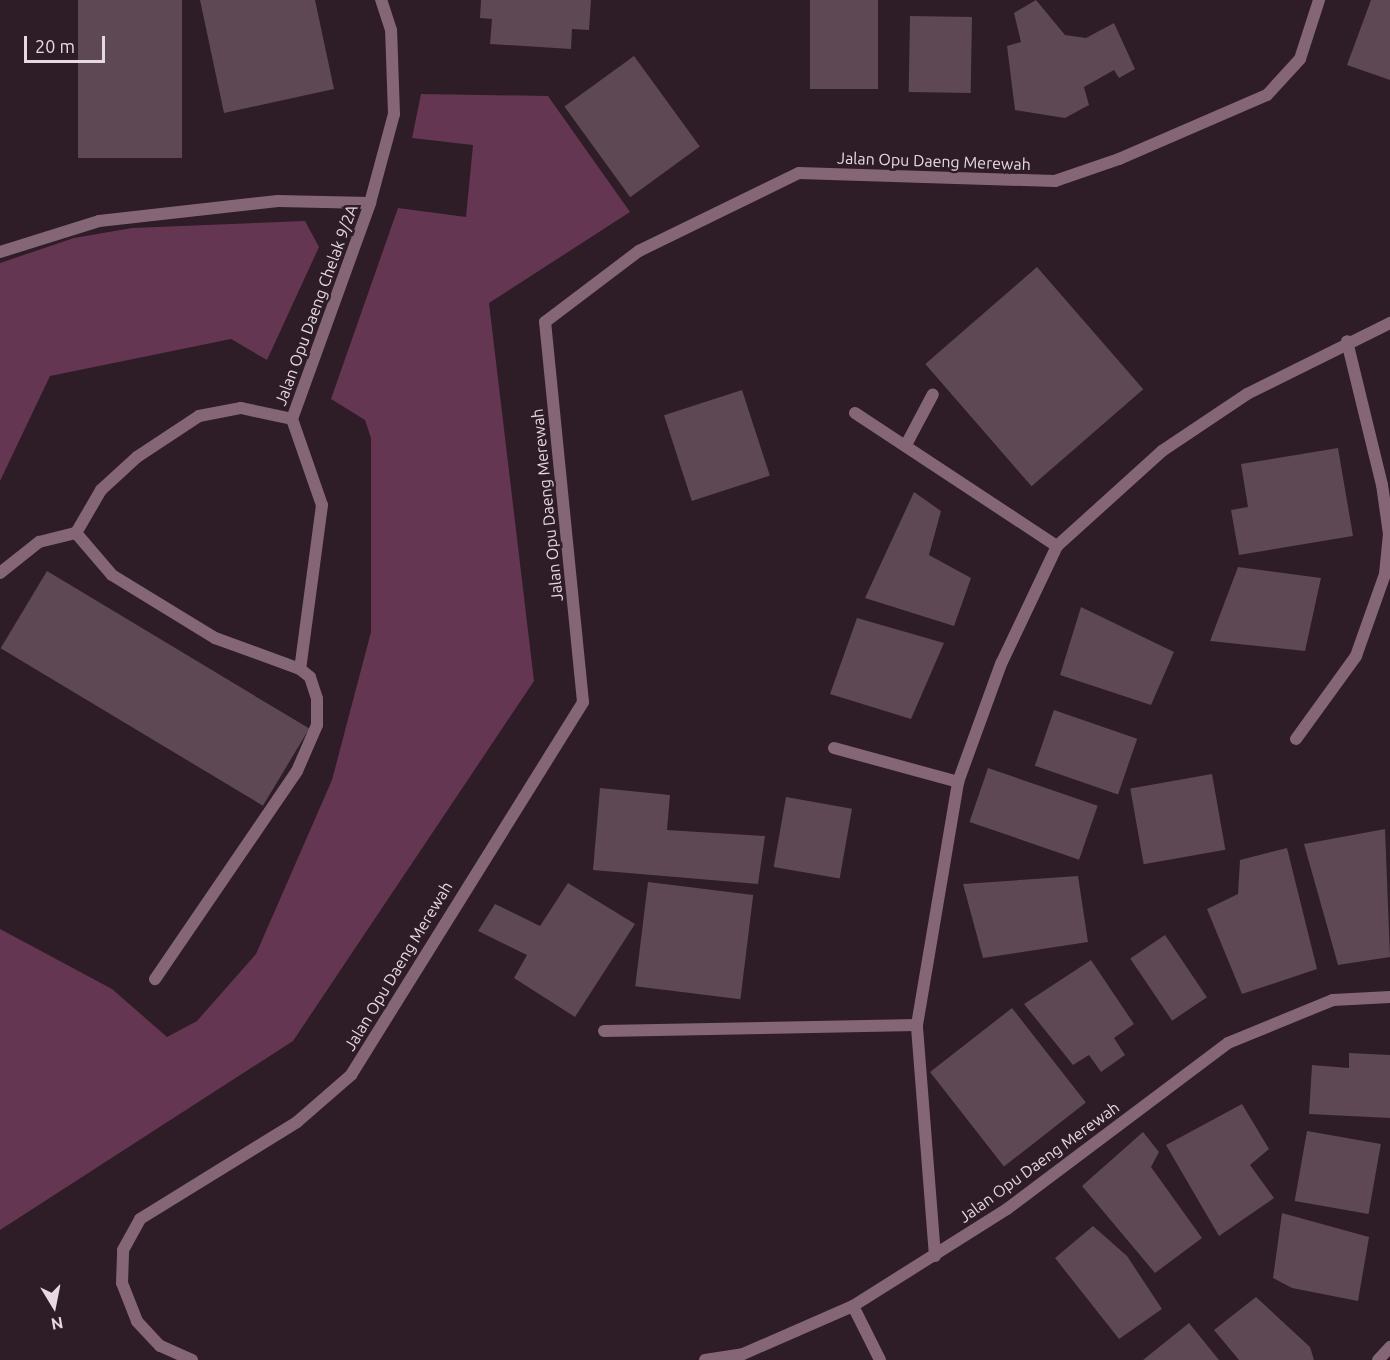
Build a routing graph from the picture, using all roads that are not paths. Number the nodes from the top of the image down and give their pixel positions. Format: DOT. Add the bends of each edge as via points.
graph roads {
  1 [pos="381,0"];
  2 [pos="1318,0"];
  3 [pos="370,203"];
  4 [pos="0,252"];
  5 [pos="1390,323"];
  6 [pos="1347,341"];
  7 [pos="933,394"];
  8 [pos="855,414"];
  9 [pos="292,419"];
  10 [pos="907,443"];
  11 [pos="76,533"];
  12 [pos="1057,546"];
  13 [pos="0,573"];
  14 [pos="300,669"];
  15 [pos="1296,739"];
  16 [pos="834,748"];
  17 [pos="958,782"];
  18 [pos="155,979"];
  19 [pos="1390,998"];
  20 [pos="917,1025"];
  21 [pos="604,1031"];
  22 [pos="935,1256"];
  23 [pos="853,1306"];
  24 [pos="1390,1347"];
  25 [pos="744,1357"];
  26 [pos="192,1360"];
  27 [pos="705,1360"];
  28 [pos="880,1360"];
  29 [pos="1378,1360"];
  1 -- 3 [label="street, Jalan Opu Daeng Chelak 9/2A" via="391,30 394,114"];
  2 -- 26 [label="street, Jalan Opu Daeng Merewah" via="1300,59 1267,95 1119,159 1055,182 799,173 639,251 545,322 583,702 351,1076 297,1122 140,1220 123,1250 122,1283 137,1321 160,1346"];
  3 -- 4 [label="street, Jalan Opu Daeng Chelak 9/2A" via="278,201 99,220"];
  3 -- 9 [label="street, Jalan Opu Daeng Chelak 9/2A"];
  5 -- 6 [label="street"];
  6 -- 12 [label="street" via="1247,394 1162,451"];
  6 -- 15 [label="street" via="1382,485 1389,534 1384,574 1356,656"];
  7 -- 10 [label="street"];
  8 -- 10 [label="street"];
  9 -- 11 [label="street" via="241,408 199,416 137,457 101,490"];
  9 -- 14 [label="street" via="322,505"];
  10 -- 12 [label="street"];
  11 -- 13 [label="street" via="39,542"];
  11 -- 14 [label="street" via="112,575 214,638"];
  12 -- 17 [label="street" via="1001,664"];
  14 -- 18 [label="street" via="310,677 317,716 297,771"];
  16 -- 17 [label="street"];
  17 -- 20 [label="street"];
  19 -- 22 [label="street, Jalan Opu Daeng Merewah" via="1333,1000 1228,1043"];
  20 -- 21 [label="street"];
  20 -- 22 [label="street"];
  22 -- 23 [label="street, Jalan Opu Daeng Merewah"];
  23 -- 25 [label="street, Jalan Opu Daeng Merewah"];
  23 -- 28 [label="street"];
  24 -- 29 [label="street"];
  25 -- 27 [label="street, Jalan Opu Daeng Merewah"];
}
